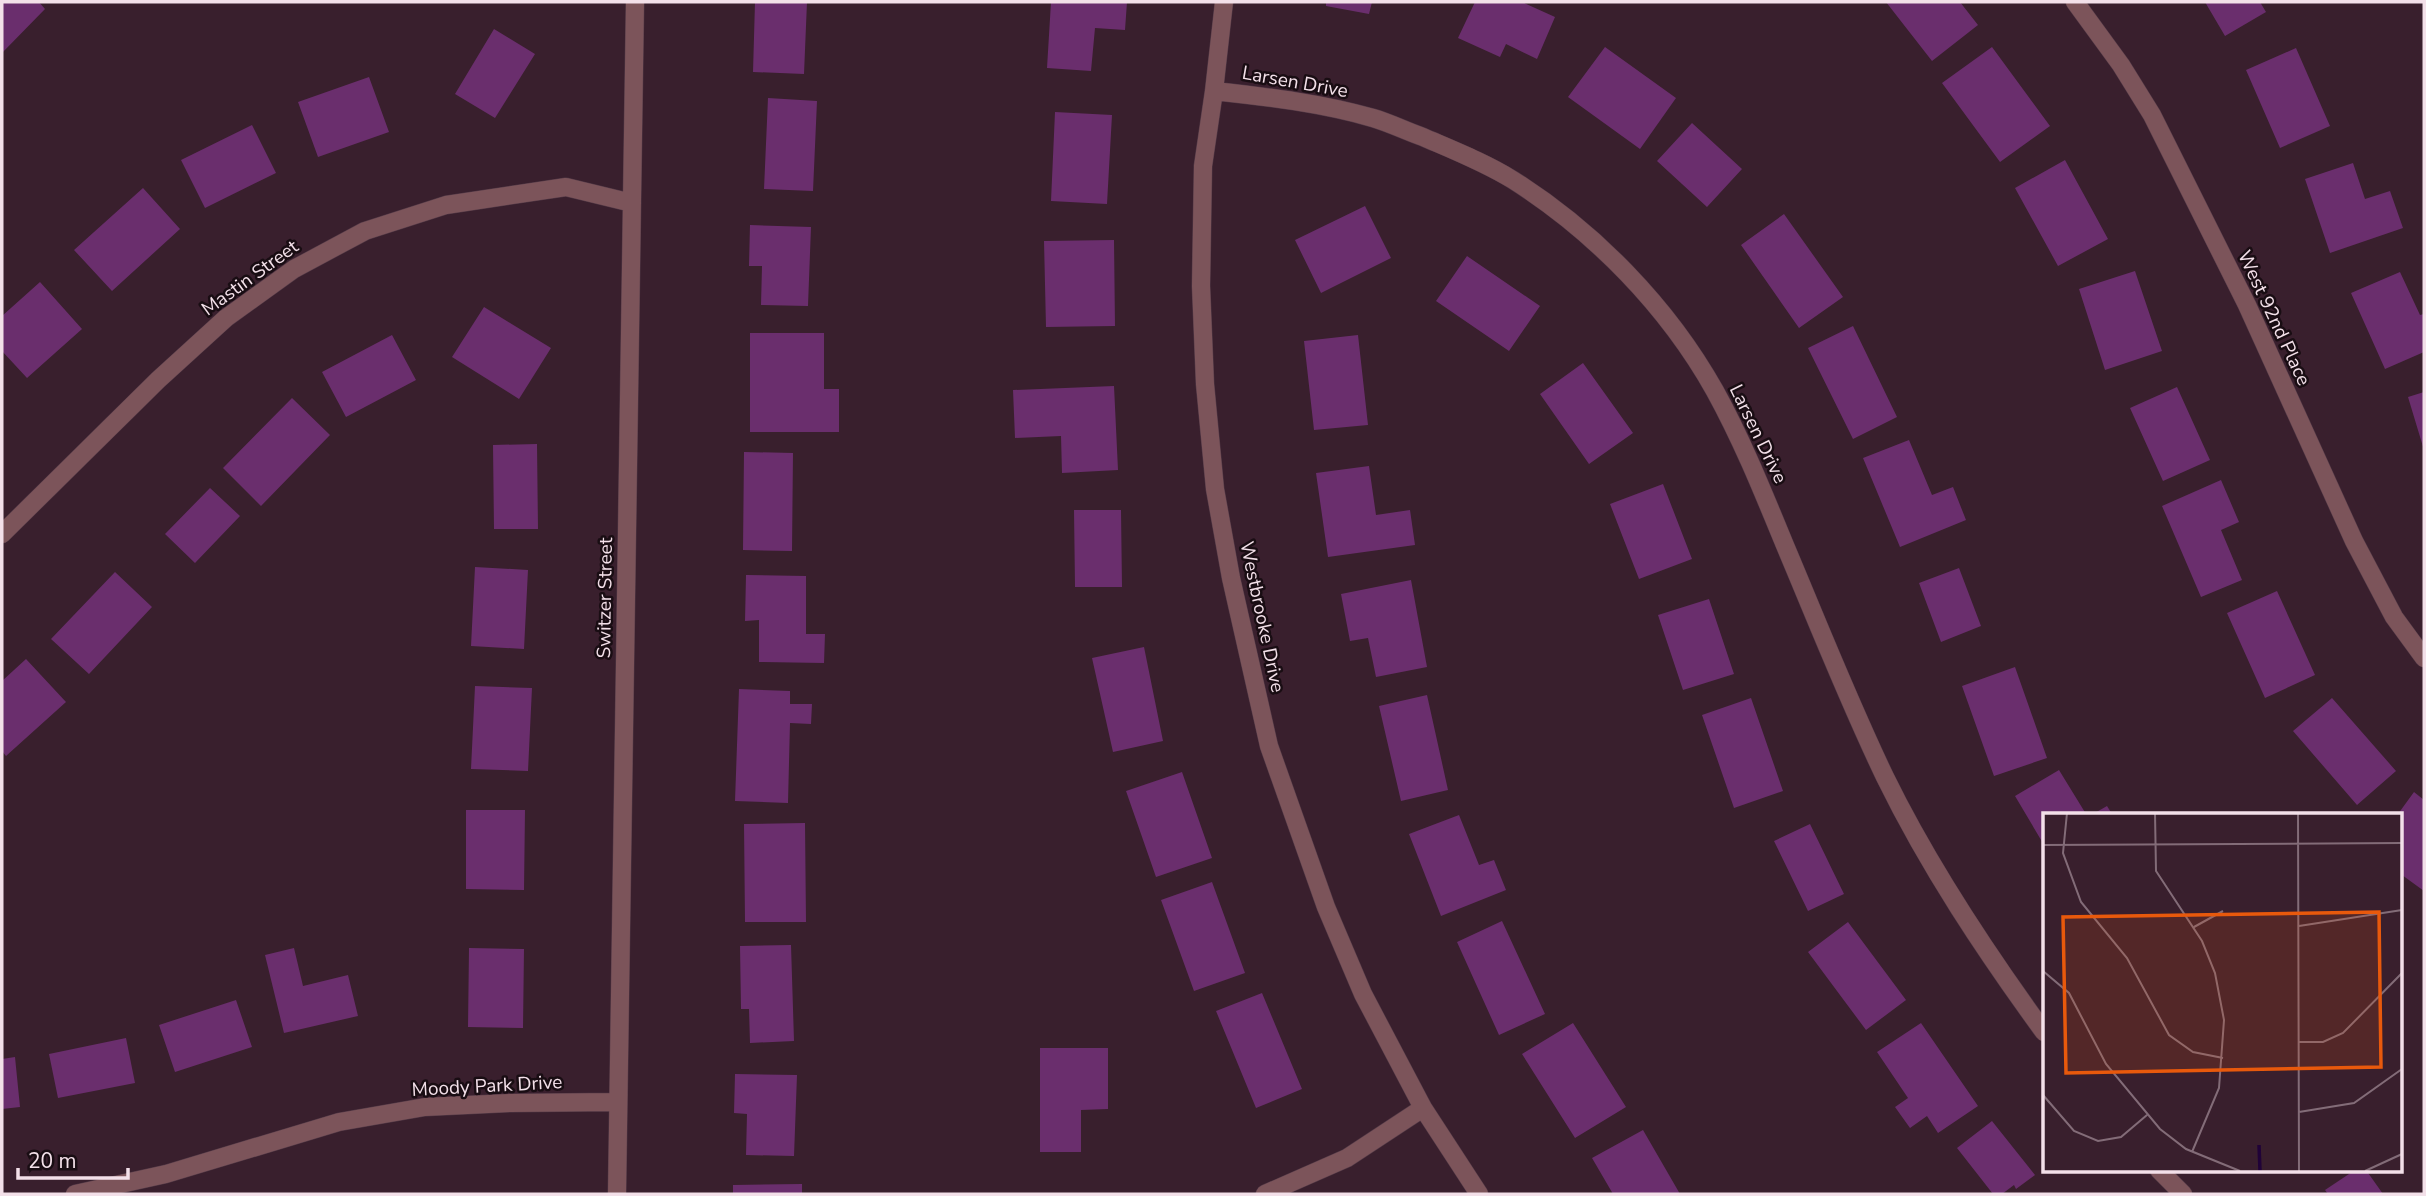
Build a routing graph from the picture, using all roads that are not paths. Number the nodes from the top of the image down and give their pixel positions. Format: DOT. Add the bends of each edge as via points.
graph roads {
  1 [pos="635,2"];
  2 [pos="1224,2"];
  3 [pos="2075,2"];
  4 [pos="1214,91"];
  5 [pos="632,203"];
  6 [pos="2,534"];
  7 [pos="2424,658"];
  8 [pos="2043,1029"];
  9 [pos="617,1102"];
  10 [pos="1423,1108"];
  11 [pos="2161,1172"];
  12 [pos="75,1194"];
  13 [pos="617,1194"];
  14 [pos="1265,1194"];
  15 [pos="1479,1194"];
  16 [pos="2183,1194"];
  1 -- 5 [label="street, Switzer Street"];
  2 -- 4 [label="street, Westbrooke Drive"];
  3 -- 7 [label="street, West 92nd Place" via="2152,115 2247,305 2354,541 2394,617"];
  4 -- 8 [label="street, Larsen Drive" via="1295,100 1375,118 1443,146 1511,178 1564,215 1630,277 1682,337 1714,391 1750,460 1886,779 1939,877"];
  4 -- 10 [label="street, Westbrooke Drive" via="1203,166 1200,286 1215,489 1231,578 1269,746 1322,895 1363,994"];
  5 -- 6 [label="street, Mastin Street" via="566,187 446,205 365,230 294,268 226,318"];
  5 -- 9 [label="street, Switzer Street"];
  9 -- 12 [label="street, Moody Park Drive" via="425,1107 339,1122 166,1174"];
  9 -- 13 [label="street, Switzer Street"];
  10 -- 14 [label="street" via="1347,1158"];
  10 -- 15 [label="street, Westbrooke Drive"];
  11 -- 16 [label="street"];
}
